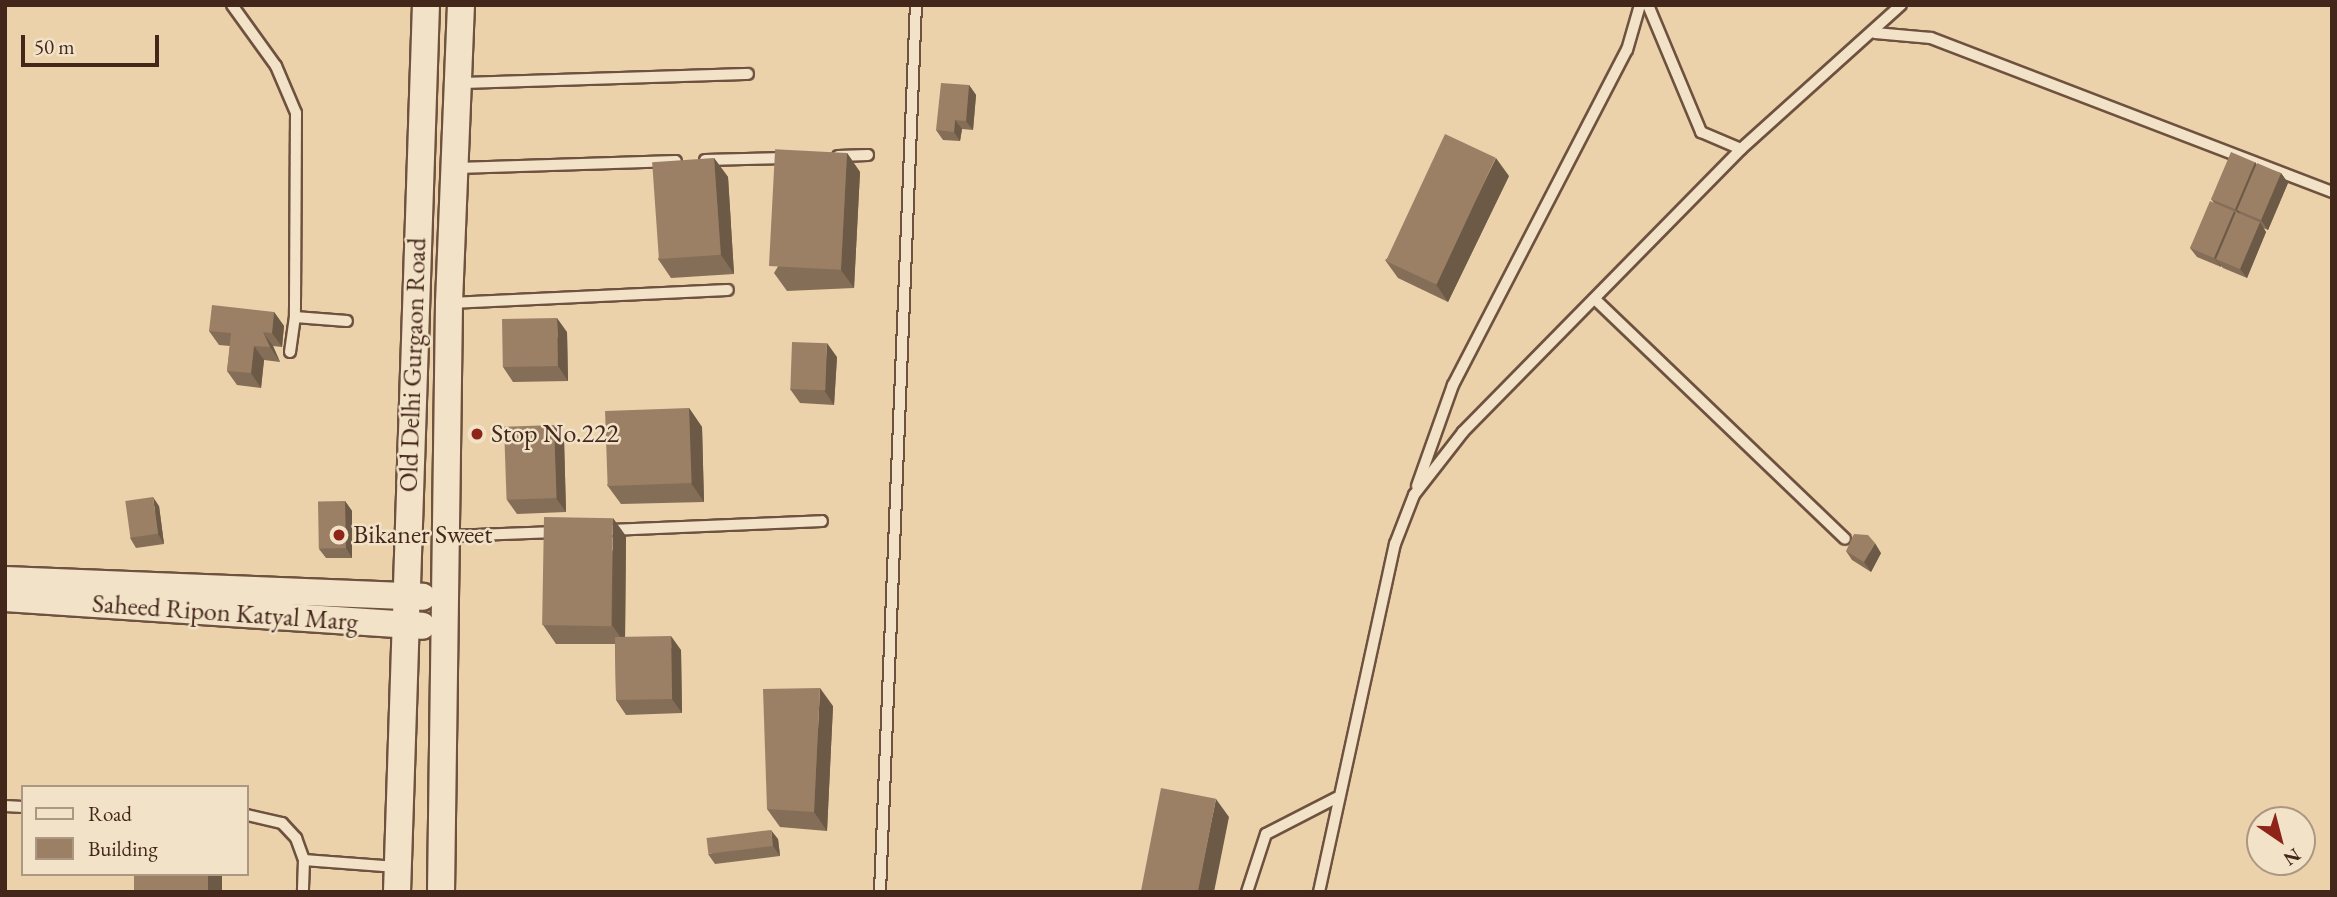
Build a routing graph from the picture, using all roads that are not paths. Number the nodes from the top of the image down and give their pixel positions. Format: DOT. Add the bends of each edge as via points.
graph roads {
  1 [pos="232,5"];
  2 [pos="426,5"];
  3 [pos="461,5"];
  4 [pos="916,5"];
  5 [pos="1640,5"];
  6 [pos="1648,5"];
  7 [pos="1901,5"];
  8 [pos="1875,33"];
  9 [pos="748,74"];
  10 [pos="456,84"];
  11 [pos="1741,149"];
  12 [pos="869,155"];
  13 [pos="827,156"];
  14 [pos="799,157"];
  15 [pos="453,168"];
  16 [pos="2332,192"];
  17 [pos="728,290"];
  18 [pos="1598,302"];
  19 [pos="449,303"];
  20 [pos="295,317"];
  21 [pos="347,321"];
  22 [pos="290,352"];
  23 [pos="1414,495"];
  24 [pos="822,522"];
  25 [pos="598,530"];
  26 [pos="570,531"];
  27 [pos="445,536"];
  28 [pos="1846,539"];
  29 [pos="5,579"];
  30 [pos="407,596"];
  31 [pos="5,598"];
  32 [pos="444,598"];
  33 [pos="406,625"];
  34 [pos="444,626"];
  35 [pos="1336,798"];
  36 [pos="248,815"];
  37 [pos="304,860"];
  38 [pos="397,880"];
  39 [pos="303,892"];
  40 [pos="441,892"];
  41 [pos="880,892"];
  42 [pos="1247,892"];
  43 [pos="1319,892"];
  1 -- 20 [label="lane" via="276,66 296,113"];
  2 -- 30 [label="main road, Old Delhi Gurgaon Road"];
  3 -- 10 [label="main road, Old Delhi Gurgaon Road"];
  4 -- 41 [label="lane"];
  5 -- 23 [label="lane" via="1627,50 1453,385"];
  6 -- 11 [label="lane" via="1701,132"];
  7 -- 8 [label="lane"];
  8 -- 11 [label="lane"];
  8 -- 16 [label="lane" via="1931,37"];
  9 -- 10 [label="lane"];
  10 -- 15 [label="main road, Old Delhi Gurgaon Road"];
  11 -- 18 [label="lane"];
  12 -- 13 [label="lane"];
  14 -- 15 [label="lane"];
  15 -- 19 [label="main road, Old Delhi Gurgaon Road"];
  17 -- 19 [label="lane"];
  18 -- 23 [label="lane" via="1463,432"];
  18 -- 28 [label="lane"];
  19 -- 27 [label="main road, Old Delhi Gurgaon Road"];
  20 -- 21 [label="lane"];
  20 -- 22 [label="lane"];
  23 -- 35 [label="lane" via="1395,544"];
  24 -- 25 [label="lane"];
  26 -- 27 [label="lane"];
  27 -- 32 [label="main road, Old Delhi Gurgaon Road"];
  29 -- 30 [label="main road, Saheed Ripon Katyal Marg"];
  30 -- 32 [label="main road, Saheed Ripon Katyal Marg"];
  30 -- 33 [label="main road, Old Delhi Gurgaon Road"];
  31 -- 33 [label="main road, Saheed Ripon Katyal Marg"];
  32 -- 34 [label="main road, Old Delhi Gurgaon Road"];
  33 -- 34 [label="main road, Saheed Ripon Katyal Marg"];
  33 -- 38 [label="main road, Old Delhi Gurgaon Road"];
  34 -- 40 [label="main road, Old Delhi Gurgaon Road"];
  35 -- 42 [label="lane" via="1266,834"];
  35 -- 43 [label="lane"];
  36 -- 37 [label="lane" via="282,823"];
  37 -- 38 [label="lane"];
  37 -- 39 [label="lane"];
}
